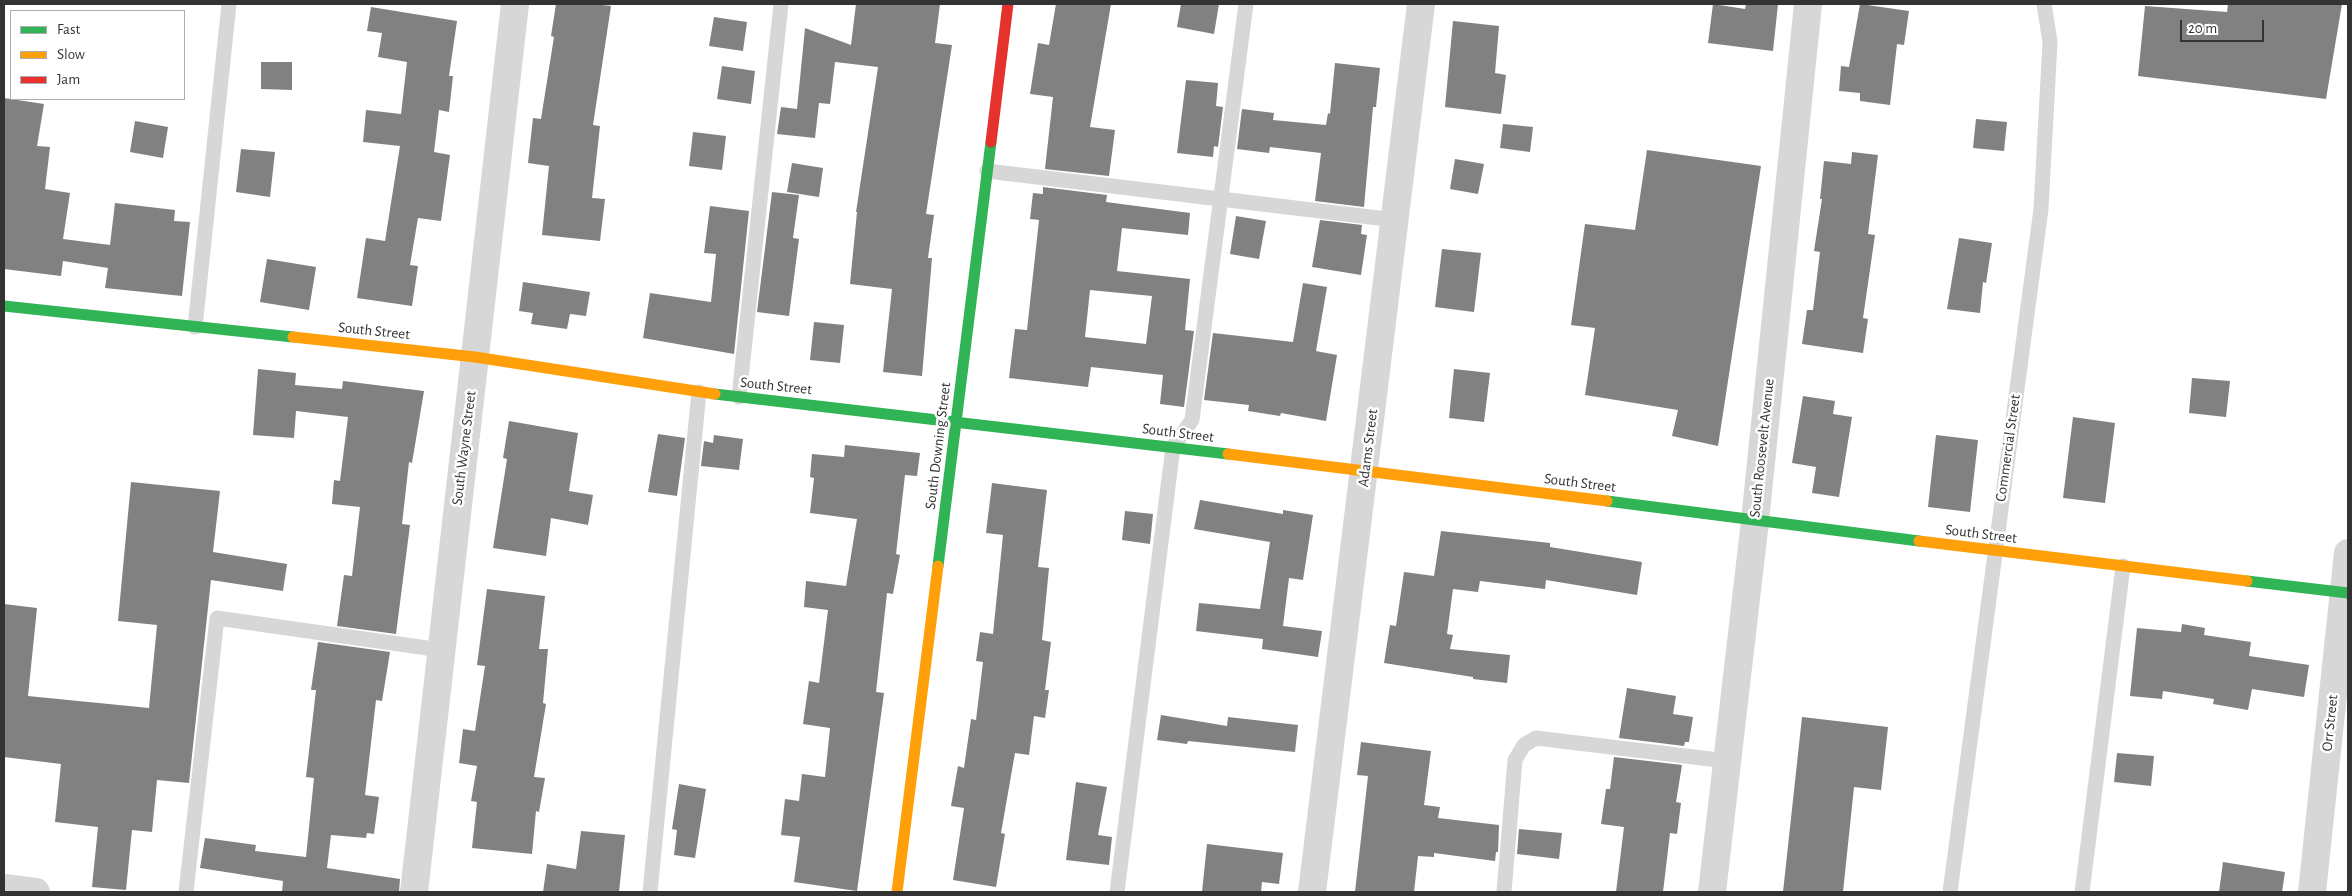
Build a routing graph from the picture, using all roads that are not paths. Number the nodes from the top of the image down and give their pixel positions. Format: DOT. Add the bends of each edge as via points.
graph roads {
  1 [pos="229,4"];
  2 [pos="514,4"];
  3 [pos="781,4"];
  4 [pos="1008,4"];
  5 [pos="1246,4"];
  6 [pos="1421,4"];
  7 [pos="1808,4"];
  8 [pos="2044,4"];
  9 [pos="987,171"];
  10 [pos="1220,198"];
  11 [pos="1395,220"];
  12 [pos="4,306"];
  13 [pos="194,327"];
  14 [pos="475,357"];
  15 [pos="699,392"];
  16 [pos="739,397"];
  17 [pos="956,421"];
  18 [pos="1173,447"];
  19 [pos="1365,470"];
  20 [pos="1755,521"];
  21 [pos="1995,551"];
  22 [pos="2348,553"];
  23 [pos="2123,566"];
  24 [pos="2346,593"];
  25 [pos="441,650"];
  26 [pos="1728,761"];
  27 [pos="4,888"];
  28 [pos="36,892"];
  29 [pos="186,892"];
  30 [pos="414,892"];
  31 [pos="650,892"];
  32 [pos="897,892"];
  33 [pos="1117,892"];
  34 [pos="1312,892"];
  35 [pos="1504,892"];
  36 [pos="1712,892"];
  37 [pos="1950,892"];
  38 [pos="2082,892"];
  39 [pos="2312,892"];
  1 -- 13 [label="lane"];
  2 -- 14 [label="street, South Wayne Street"];
  3 -- 16 [label="lane"];
  4 -- 9 [label="street, South Downing Street"];
  5 -- 10 [label="lane"];
  6 -- 11 [label="street, Adams Street"];
  7 -- 20 [label="street, South Roosevelt Avenue"];
  8 -- 21 [label="lane, Commercial Street" via="2050,42 2041,209"];
  9 -- 10 [label="lane"];
  9 -- 17 [label="street, South Downing Street"];
  10 -- 11 [label="lane"];
  10 -- 18 [label="lane" via="1192,420"];
  11 -- 19 [label="street, Adams Street"];
  12 -- 13 [label="street, South Street"];
  13 -- 14 [label="street, South Street"];
  14 -- 15 [label="street, South Street"];
  14 -- 25 [label="street, South Wayne Street"];
  15 -- 16 [label="street, South Street"];
  15 -- 31 [label="lane"];
  16 -- 17 [label="street, South Street"];
  17 -- 18 [label="street, South Street"];
  17 -- 32 [label="street, South Downing Street"];
  18 -- 19 [label="street, South Street"];
  18 -- 33 [label="lane"];
  19 -- 20 [label="street, South Street"];
  19 -- 34 [label="street, Adams Street"];
  20 -- 21 [label="street, South Street"];
  20 -- 26 [label="street, South Roosevelt Avenue"];
  21 -- 23 [label="street, South Street"];
  21 -- 37 [label="lane, Commercial Street"];
  22 -- 24 [label="street, Orr Street"];
  23 -- 24 [label="street, South Street"];
  23 -- 38 [label="lane"];
  24 -- 39 [label="street, Orr Street"];
  25 -- 29 [label="lane" via="217,618"];
  25 -- 30 [label="street, South Wayne Street"];
  26 -- 35 [label="lane" via="1536,738 1524,745 1515,760"];
  26 -- 36 [label="street, South Roosevelt Avenue"];
  27 -- 28 [label="street"];
}
